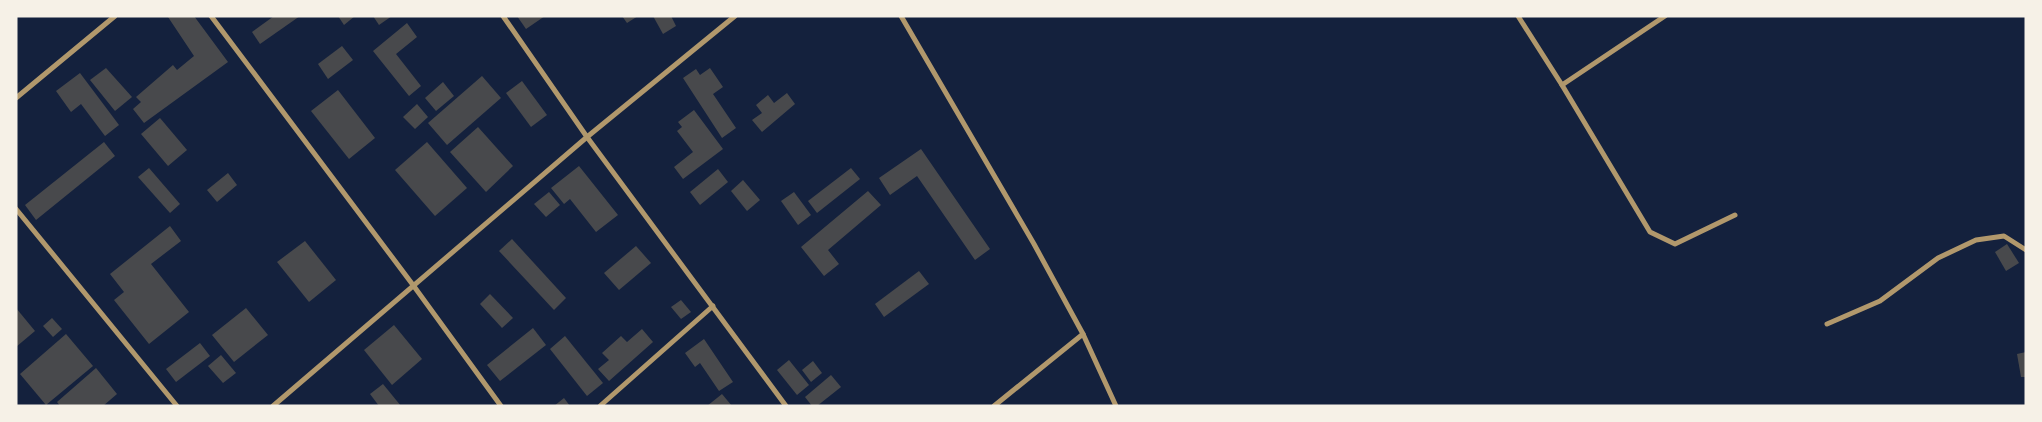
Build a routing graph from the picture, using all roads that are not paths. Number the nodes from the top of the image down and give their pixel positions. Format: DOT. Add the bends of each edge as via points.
graph roads {
  1 [pos="115,16"];
  2 [pos="211,16"];
  3 [pos="503,16"];
  4 [pos="735,16"];
  5 [pos="901,16"];
  6 [pos="1518,16"];
  7 [pos="1665,16"];
  8 [pos="1562,85"];
  9 [pos="16,98"];
  10 [pos="587,137"];
  11 [pos="16,209"];
  12 [pos="1735,216"];
  13 [pos="2026,250"];
  14 [pos="414,285"];
  15 [pos="713,306"];
  16 [pos="1827,324"];
  17 [pos="1083,334"];
  18 [pos="176,406"];
  19 [pos="273,406"];
  20 [pos="501,406"];
  21 [pos="600,406"];
  22 [pos="786,406"];
  23 [pos="994,406"];
  24 [pos="1116,406"];
  1 -- 9 [label="street"];
  2 -- 14 [label="street"];
  3 -- 10 [label="street"];
  4 -- 10 [label="street"];
  5 -- 17 [label="street"];
  6 -- 8 [label="street"];
  7 -- 8 [label="street"];
  8 -- 12 [label="street" via="1650,232 1675,244"];
  10 -- 14 [label="street"];
  10 -- 15 [label="street"];
  11 -- 18 [label="street"];
  13 -- 16 [label="street" via="2004,236 1976,240 1938,258 1880,301"];
  14 -- 19 [label="street"];
  14 -- 20 [label="street"];
  15 -- 21 [label="street"];
  15 -- 22 [label="street"];
  17 -- 23 [label="street"];
  17 -- 24 [label="street"];
}
